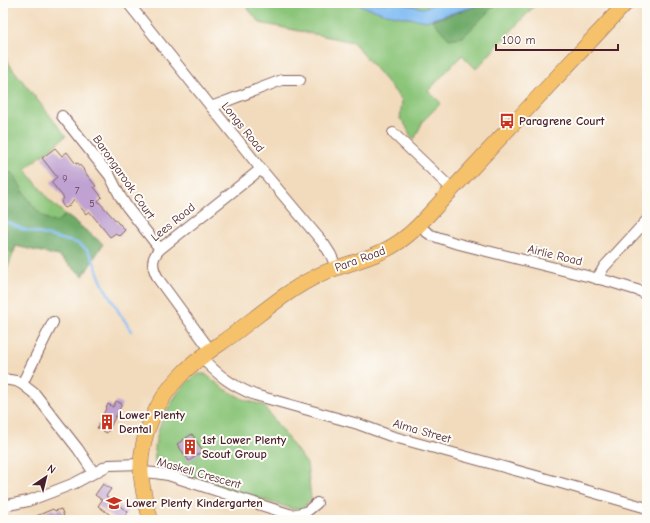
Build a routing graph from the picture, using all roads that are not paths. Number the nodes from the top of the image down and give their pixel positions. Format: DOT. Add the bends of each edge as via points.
graph roads {
  1 [pos="128,3"];
  2 [pos="626,3"];
  3 [pos="300,80"];
  4 [pos="211,107"];
  5 [pos="62,121"];
  6 [pos="393,134"];
  7 [pos="260,169"];
  8 [pos="452,189"];
  9 [pos="647,220"];
  10 [pos="415,229"];
  11 [pos="160,249"];
  12 [pos="336,267"];
  13 [pos="597,279"];
  14 [pos="647,295"];
  15 [pos="53,322"];
  16 [pos="206,354"];
  17 [pos="3,378"];
  18 [pos="22,384"];
  19 [pos="141,468"];
  20 [pos="94,473"];
  21 [pos="317,504"];
  22 [pos="3,506"];
  23 [pos="647,508"];
  24 [pos="151,520"];
  1 -- 4 [label="street, Longs Road"];
  2 -- 8 [label="main road, Para Road"];
  3 -- 4 [label="street" via="282,80"];
  4 -- 7 [label="street, Longs Road"];
  5 -- 11 [label="street, Barongarook Court" via="110,176 127,207"];
  6 -- 8 [label="street"];
  7 -- 11 [label="street, Lees Road"];
  7 -- 12 [label="street, Longs Road" via="326,248"];
  8 -- 10 [label="main road, Para Road"];
  9 -- 13 [label="street" via="604,267"];
  10 -- 12 [label="main road, Para Road" via="403,240 382,252"];
  10 -- 13 [label="street, Airlie Road" via="455,243"];
  11 -- 16 [label="street, Lees Road" via="153,259 156,274"];
  12 -- 16 [label="main road, Para Road" via="293,290"];
  13 -- 14 [label="street, Airlie Road"];
  15 -- 18 [label="street"];
  16 -- 19 [label="main road, Para Road" via="176,379 159,403 147,432"];
  16 -- 23 [label="street, Alma Street" via="217,373 245,391 391,436"];
  17 -- 18 [label="street"];
  18 -- 20 [label="street" via="40,400"];
  19 -- 20 [label="street, Maskell Crescent" via="109,465"];
  19 -- 21 [label="street, Maskell Crescent" via="292,515 306,512"];
  19 -- 24 [label="main road, Para Road"];
  20 -- 22 [label="street, Maskell Crescent" via="34,499"];
}
